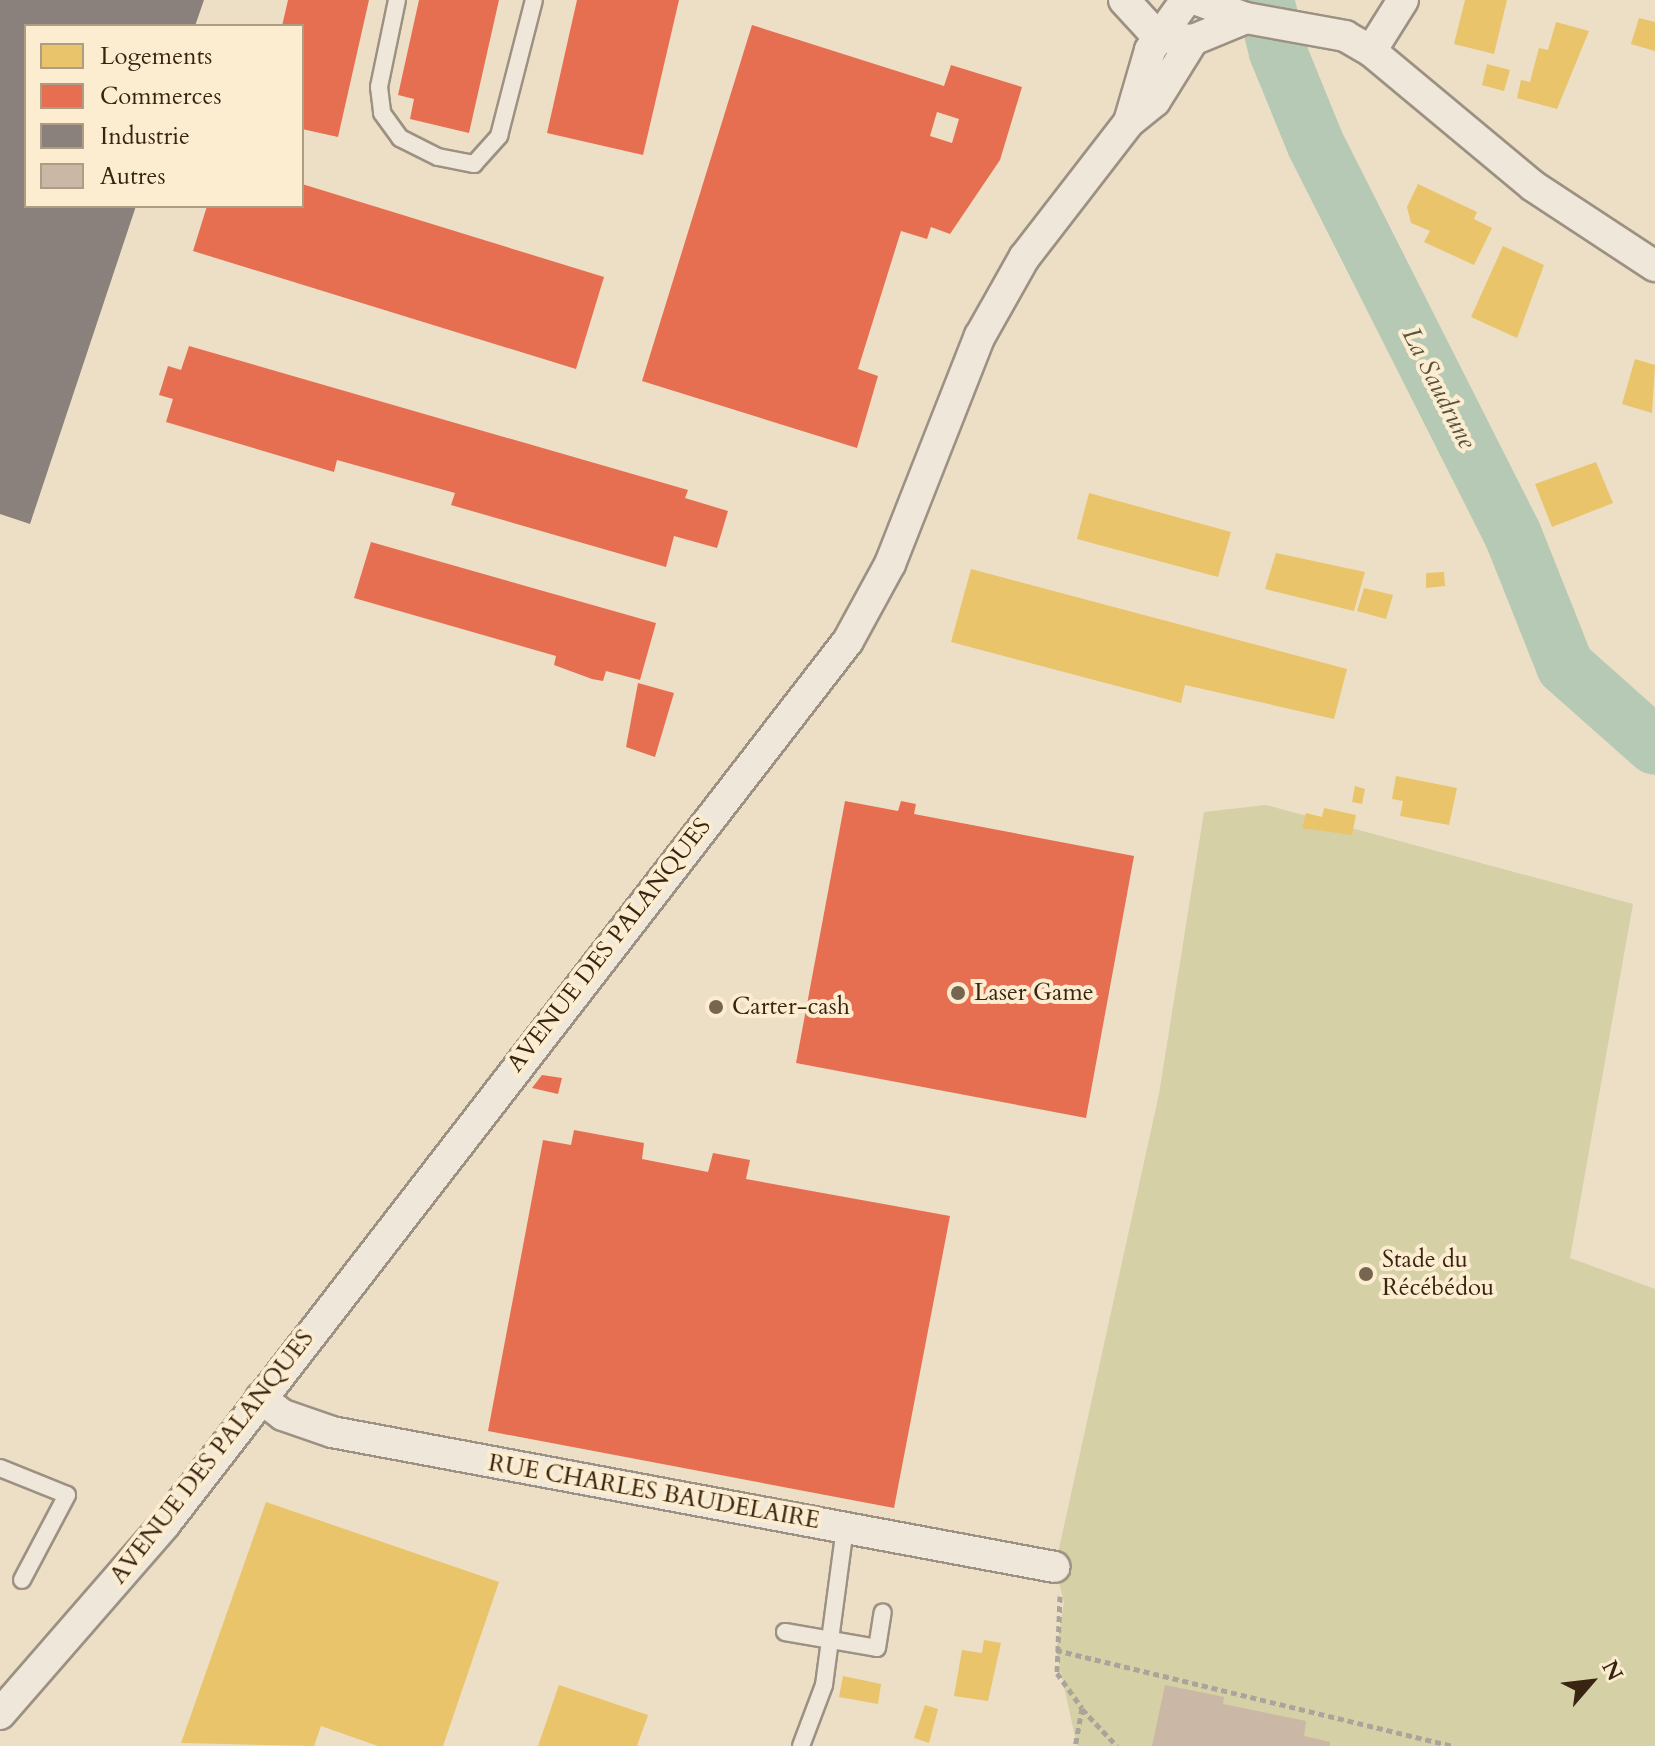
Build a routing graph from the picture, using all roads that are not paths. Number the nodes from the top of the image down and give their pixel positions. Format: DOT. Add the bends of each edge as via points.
graph roads {
  1 [pos="397,0"];
  2 [pos="534,0"];
  3 [pos="1124,0"];
  4 [pos="1186,0"];
  5 [pos="1197,0"];
  6 [pos="1403,0"];
  7 [pos="1246,18"];
  8 [pos="1158,37"];
  9 [pos="1193,40"];
  10 [pos="1371,51"];
  11 [pos="1129,122"];
  12 [pos="1655,266"];
  13 [pos="261,1398"];
  14 [pos="0,1468"];
  15 [pos="845,1527"];
  16 [pos="1055,1567"];
  17 [pos="22,1580"];
  18 [pos="883,1612"];
  19 [pos="785,1632"];
  20 [pos="830,1640"];
  21 [pos="0,1714"];
  22 [pos="801,1746"];
  1 -- 2 [label="lane" via="379,87 382,113 400,138 438,157 474,164 499,136"];
  3 -- 8 [label="street"];
  4 -- 8 [label="street, AVENUE DES PALANQUES"];
  5 -- 7 [label="street"];
  6 -- 10 [label="street"];
  7 -- 9 [label="street"];
  7 -- 10 [label="street" via="1300,24 1345,36"];
  8 -- 9 [label="street"];
  8 -- 11 [label="street, AVENUE DES PALANQUES"];
  9 -- 11 [label="street, AVENUE DES PALANQUES" via="1155,101"];
  10 -- 12 [label="street" via="1533,186"];
  11 -- 13 [label="street, AVENUE DES PALANQUES" via="1024,258 980,336 890,564 848,641"];
  13 -- 15 [label="street, RUE CHARLES BAUDELAIRE" via="283,1415 332,1432"];
  13 -- 21 [label="street, AVENUE DES PALANQUES" via="165,1524"];
  14 -- 17 [label="lane" via="67,1495"];
  15 -- 16 [label="street, RUE CHARLES BAUDELAIRE"];
  15 -- 20 [label="lane"];
  18 -- 20 [label="lane" via="877,1648"];
  19 -- 20 [label="lane"];
  20 -- 22 [label="lane" via="824,1685"];
}
